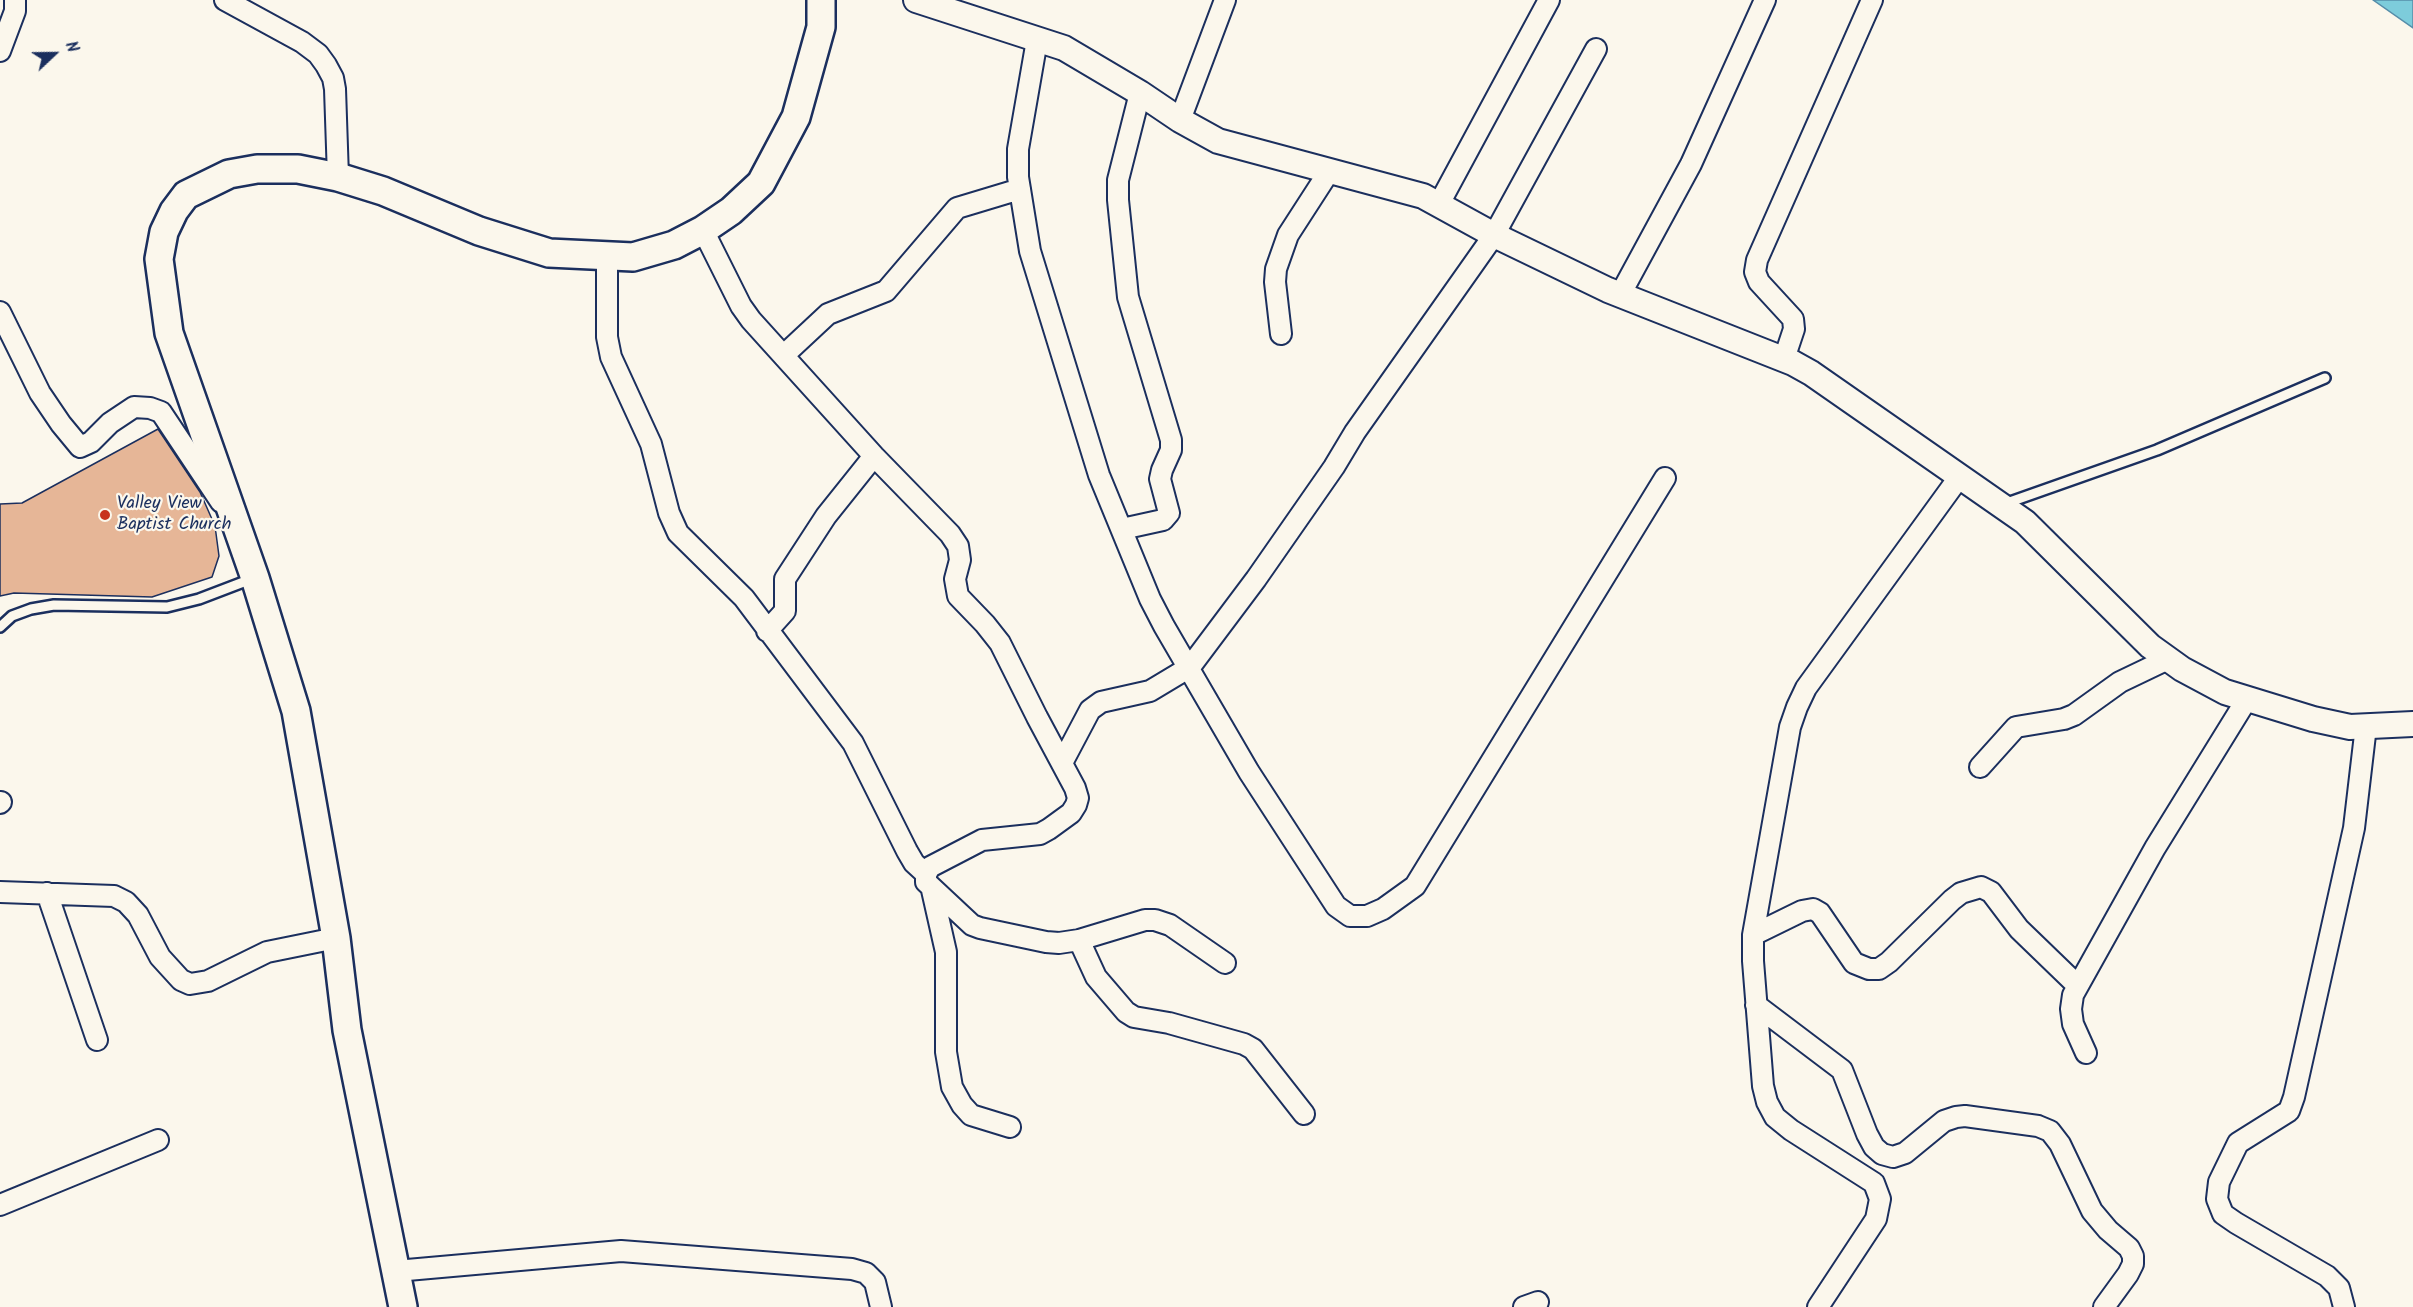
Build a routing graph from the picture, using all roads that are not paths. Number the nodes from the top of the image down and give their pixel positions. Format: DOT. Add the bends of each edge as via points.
graph roads {
  1 [pos="15,0"];
  2 [pos="225,0"];
  3 [pos="821,0"];
  4 [pos="916,0"];
  5 [pos="1224,0"];
  6 [pos="1549,0"];
  7 [pos="1765,0"];
  8 [pos="1872,0"];
  9 [pos="1037,40"];
  10 [pos="1596,49"];
  11 [pos="0,51"];
  12 [pos="1140,93"];
  13 [pos="1180,120"];
  14 [pos="1330,171"];
  15 [pos="338,177"];
  16 [pos="1020,189"];
  17 [pos="1439,204"];
  18 [pos="704,230"];
  19 [pos="1494,235"];
  20 [pos="607,257"];
  21 [pos="1620,295"];
  22 [pos="0,312"];
  23 [pos="1281,334"];
  24 [pos="784,355"];
  25 [pos="1784,359"];
  26 [pos="2325,378"];
  27 [pos="874,456"];
  28 [pos="1960,476"];
  29 [pos="1665,478"];
  30 [pos="2001,505"];
  31 [pos="234,522"];
  32 [pos="1122,529"];
  33 [pos="255,578"];
  34 [pos="0,627"];
  35 [pos="767,631"];
  36 [pos="2168,659"];
  37 [pos="1190,667"];
  38 [pos="2247,699"];
  39 [pos="2413,724"];
  40 [pos="2366,726"];
  41 [pos="1062,763"];
  42 [pos="1980,767"];
  43 [pos="929,882"];
  44 [pos="0,892"];
  45 [pos="47,893"];
  46 [pos="1754,935"];
  47 [pos="336,938"];
  48 [pos="1078,940"];
  49 [pos="1225,963"];
  50 [pos="2078,986"];
  51 [pos="1756,1005"];
  52 [pos="97,1040"];
  53 [pos="2086,1053"];
  54 [pos="1304,1114"];
  55 [pos="1010,1127"];
  56 [pos="158,1140"];
  57 [pos="0,1205"];
  58 [pos="396,1271"];
  59 [pos="403,1307"];
  60 [pos="881,1307"];
  61 [pos="1818,1307"];
  62 [pos="2104,1307"];
  63 [pos="2344,1307"];
  1 -- 11 [label="street" via="15,11"];
  2 -- 15 [label="street" via="302,42 326,65 335,89"];
  3 -- 18 [label="main road" via="821,27 796,117 761,183"];
  4 -- 9 [label="street"];
  5 -- 13 [label="street"];
  6 -- 17 [label="street"];
  7 -- 21 [label="street" via="1691,164"];
  8 -- 25 [label="street" via="1756,260 1759,282 1793,319 1794,329"];
  9 -- 12 [label="street" via="1064,48"];
  9 -- 16 [label="street" via="1018,149"];
  10 -- 19 [label="street"];
  12 -- 13 [label="street"];
  12 -- 32 [label="street" via="1118,180 1118,200 1128,297 1171,440 1160,479 1169,513 1163,520"];
  13 -- 14 [label="street" via="1218,141"];
  14 -- 17 [label="street" via="1422,195"];
  14 -- 23 [label="street" via="1288,235 1276,269"];
  15 -- 20 [label="main road" via="513,243 549,253"];
  15 -- 31 [label="main road" via="298,169 229,174 186,195 164,232 159,259 170,333"];
  16 -- 24 [label="street" via="957,208 886,291 828,314"];
  16 -- 32 [label="street" via="1038,280 1100,474"];
  17 -- 19 [label="street"];
  18 -- 20 [label="main road" via="674,245 633,257"];
  18 -- 24 [label="street" via="741,306"];
  19 -- 21 [label="street"];
  19 -- 37 [label="street" via="1256,579"];
  20 -- 35 [label="street" via="607,337 611,357 651,444 669,513 678,533 737,589"];
  21 -- 25 [label="street"];
  22 -- 31 [label="street" via="40,393 80,447 134,407 161,412"];
  24 -- 27 [label="street"];
  25 -- 28 [label="street" via="1811,373"];
  26 -- 30 [label="lane" via="2157,450"];
  27 -- 35 [label="street" via="826,516 785,579 784,611"];
  27 -- 41 [label="street" via="958,546 958,596 1000,643"];
  28 -- 30 [label="street"];
  28 -- 46 [label="street" via="1806,688 1797,707"];
  29 -- 37 [label="street" via="1415,886 1368,916 1350,916 1336,906 1249,772"];
  30 -- 36 [label="street" via="2025,522 2150,646"];
  31 -- 33 [label="main road"];
  32 -- 37 [label="street" via="1150,599"];
  33 -- 34 [label="lane" via="167,607 54,605 12,616"];
  33 -- 47 [label="main road" via="296,711"];
  35 -- 43 [label="street" via="853,743 907,851"];
  36 -- 38 [label="street" via="2225,692"];
  36 -- 42 [label="street" via="2120,682 2074,715 2016,727"];
  37 -- 41 [label="street" via="1150,691 1101,702 1090,710"];
  38 -- 40 [label="street" via="2350,728"];
  38 -- 50 [label="street" via="2155,848"];
  39 -- 40 [label="street"];
  40 -- 63 [label="street" via="2354,828 2294,1097 2289,1111 2238,1143 2218,1182 2217,1199 2223,1214 2327,1276 2339,1288"];
  41 -- 43 [label="street" via="1078,798 1071,813 1040,834 982,840 930,867"];
  43 -- 48 [label="street" via="972,925 1046,942"];
  43 -- 55 [label="street" via="946,952 946,1052 952,1087 971,1115"];
  44 -- 45 [label="street"];
  45 -- 47 [label="street" via="114,896 126,902 138,915 160,957 181,980 190,984 208,981 267,952"];
  45 -- 52 [label="street"];
  46 -- 50 [label="street" via="1813,909 1820,913 1854,963 1880,969 1952,900 1962,892 1981,887 1991,892 2019,929"];
  46 -- 51 [label="street"];
  47 -- 58 [label="main road" via="347,1030"];
  48 -- 49 [label="street" via="1155,920 1170,925"];
  48 -- 54 [label="street" via="1096,977 1126,1012 1244,1044"];
  50 -- 53 [label="street" via="2073,995 2073,1024"];
  51 -- 61 [label="street" via="1763,1086 1775,1117 1874,1183 1881,1199 1876,1219"];
  51 -- 62 [label="street" via="1842,1070 1867,1134 1882,1154 1893,1157 1905,1153 1944,1121 1956,1117 2038,1126 2050,1131 2092,1211 2129,1248 2133,1257 2128,1274"];
  56 -- 57 [label="street"];
  58 -- 59 [label="main road"];
  58 -- 60 [label="street" via="621,1251 852,1269 875,1281"];
}
